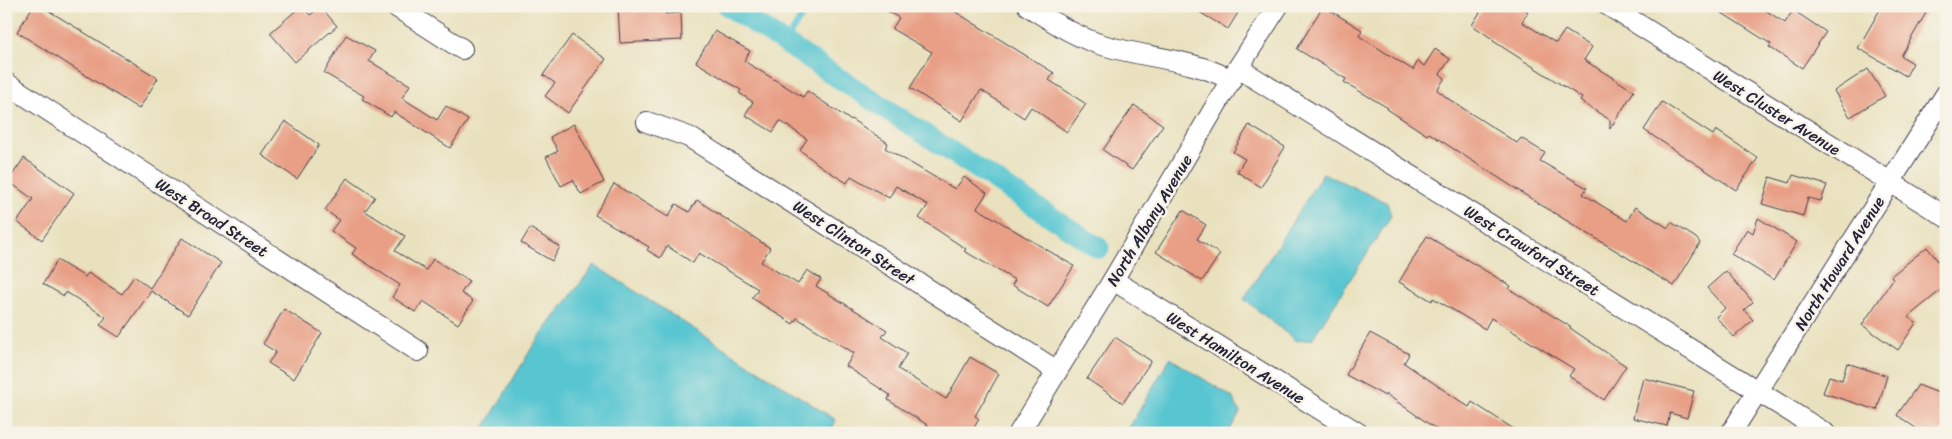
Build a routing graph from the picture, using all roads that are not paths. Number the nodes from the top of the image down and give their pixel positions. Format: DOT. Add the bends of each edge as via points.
graph roads {
  1 [pos="395,6"];
  2 [pos="1028,6"];
  3 [pos="1278,6"];
  4 [pos="1609,6"];
  5 [pos="462,49"];
  6 [pos="1235,74"];
  7 [pos="6,83"];
  8 [pos="1946,94"];
  9 [pos="647,122"];
  10 [pos="1890,182"];
  11 [pos="1946,217"];
  12 [pos="1113,280"];
  13 [pos="418,351"];
  14 [pos="1057,371"];
  15 [pos="1758,391"];
  16 [pos="1019,433"];
  17 [pos="1358,433"];
  18 [pos="1732,433"];
  19 [pos="1824,433"];
  1 -- 5 [label="street"];
  2 -- 6 [label="street, West Crawford Street" via="1064,29 1105,46"];
  3 -- 6 [label="street, North Albany Avenue"];
  4 -- 10 [label="street, West Cluster Avenue"];
  6 -- 12 [label="street, North Albany Avenue"];
  6 -- 15 [label="street, West Crawford Street"];
  7 -- 13 [label="street, West Broad Street"];
  8 -- 10 [label="street, North Howard Avenue"];
  9 -- 14 [label="street, West Clinton Street" via="689,137"];
  10 -- 11 [label="street, West Cluster Avenue"];
  10 -- 15 [label="street, North Howard Avenue"];
  12 -- 14 [label="street, North Albany Avenue"];
  12 -- 17 [label="street, West Hamilton Avenue"];
  14 -- 16 [label="street, North Albany Avenue"];
  15 -- 18 [label="street, North Howard Avenue"];
  15 -- 19 [label="street, West Crawford Street"];
}
